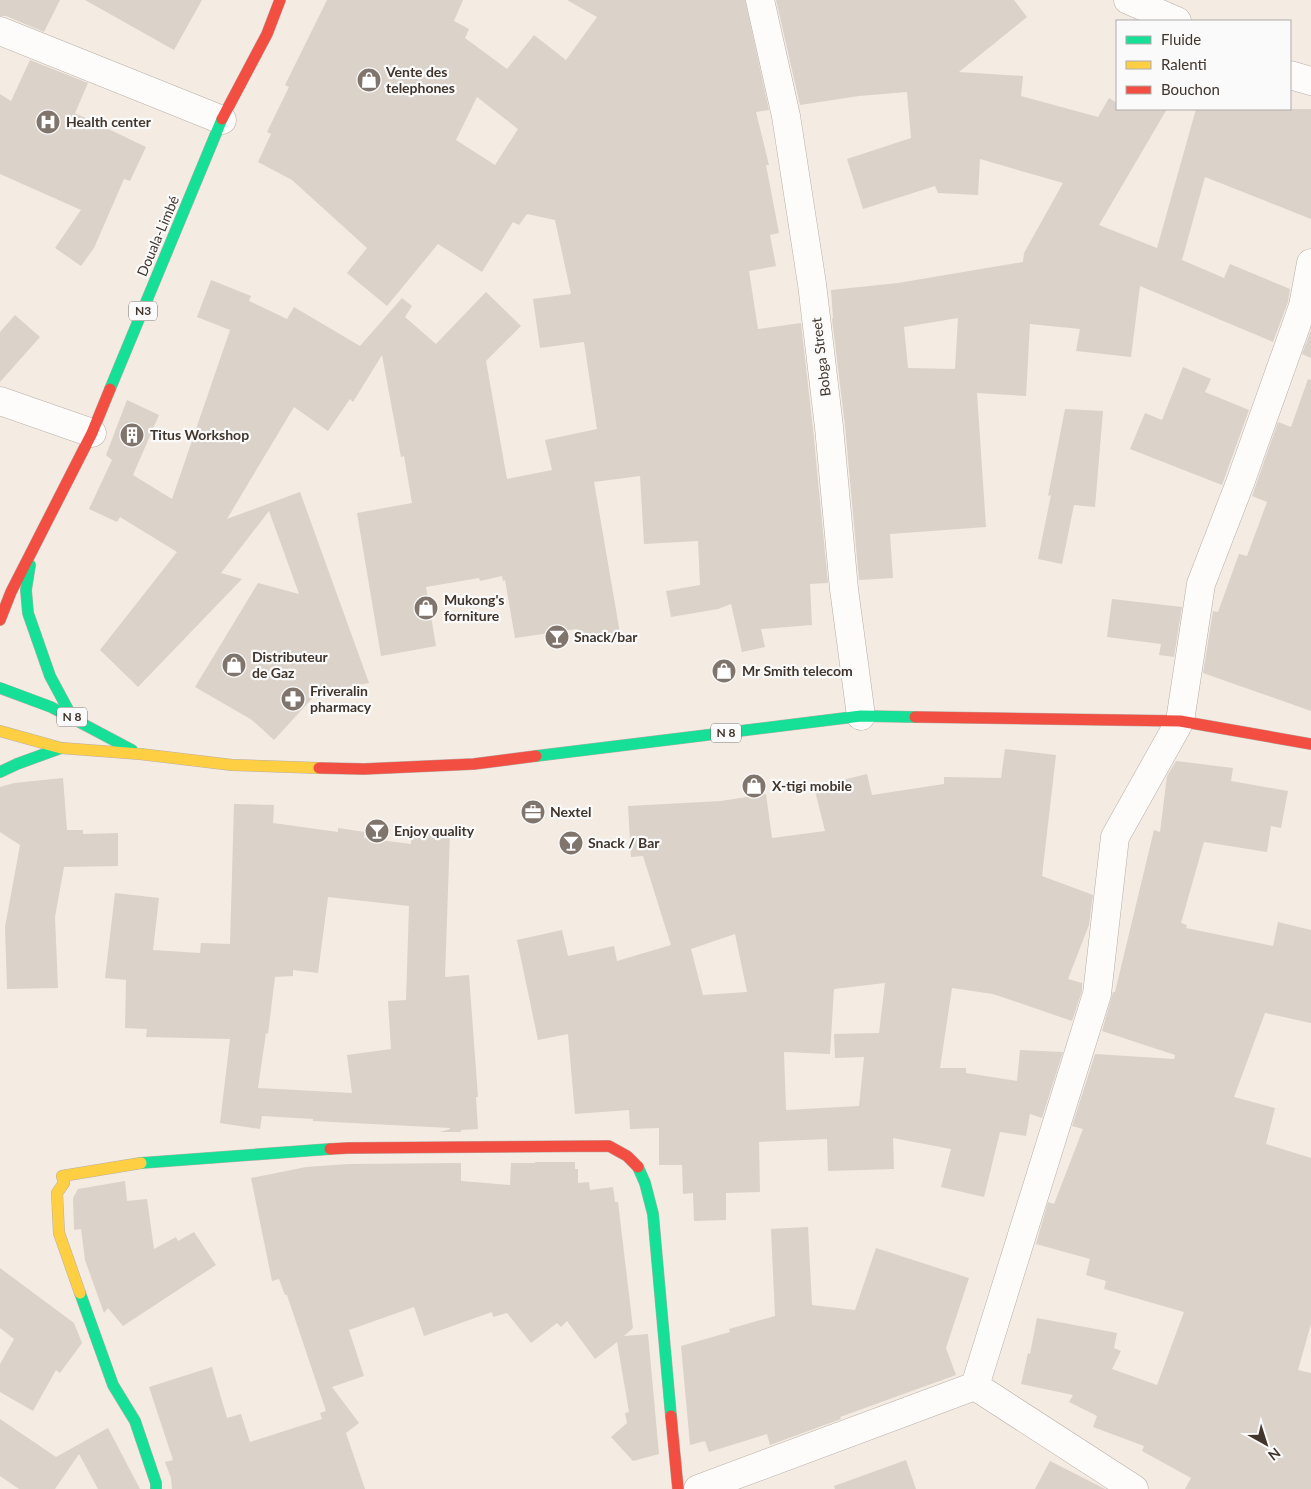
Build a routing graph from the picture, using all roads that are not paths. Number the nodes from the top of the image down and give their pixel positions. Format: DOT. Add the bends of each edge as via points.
graph roads {
  1 [pos="280,0"];
  2 [pos="760,0"];
  3 [pos="1128,0"];
  4 [pos="1175,20"];
  5 [pos="0,31"];
  6 [pos="1291,75"];
  7 [pos="1311,81"];
  8 [pos="222,120"];
  9 [pos="1311,263"];
  10 [pos="0,401"];
  11 [pos="92,433"];
  12 [pos="32,551"];
  13 [pos="5,590"];
  14 [pos="0,620"];
  15 [pos="0,688"];
  16 [pos="860,716"];
  17 [pos="72,717"];
  18 [pos="1180,721"];
  19 [pos="0,731"];
  20 [pos="1311,744"];
  21 [pos="61,748"];
  22 [pos="140,754"];
  23 [pos="0,772"];
  24 [pos="975,1386"];
  25 [pos="732,1483"];
  26 [pos="156,1489"];
  27 [pos="678,1489"];
  28 [pos="698,1489"];
  29 [pos="1134,1489"];
  1 -- 8 [label="main road, Douala-Limbé / N3" via="267,34"];
  2 -- 16 [label="street, Bobga Street" via="786,116 812,284"];
  3 -- 4 [label="street"];
  5 -- 8 [label="street"];
  6 -- 7 [label="street"];
  8 -- 11 [label="main road, Douala-Limbé / N3"];
  9 -- 18 [label="street" via="1303,306 1240,484 1200,584"];
  10 -- 11 [label="street"];
  11 -- 12 [label="main road, Douala-Limbé / N3"];
  12 -- 13 [label="main road, Douala-Limbé / N3"];
  12 -- 17 [label="main road" via="26,590 28,613 50,676"];
  13 -- 14 [label="main road, Douala-Limbé / N3"];
  15 -- 17 [label="main road, N 8" via="25,695"];
  16 -- 18 [label="main road, N 8"];
  16 -- 22 [label="main road, N 8" via="474,764 364,769 232,765"];
  17 -- 22 [label="main road, N 8"];
  18 -- 20 [label="main road, N 8"];
  18 -- 24 [label="street" via="1115,837 1097,994"];
  19 -- 21 [label="main road, N 8"];
  21 -- 22 [label="main road, N 8"];
  21 -- 23 [label="main road"];
  24 -- 25 [label="street"];
  24 -- 29 [label="street"];
  25 -- 28 [label="street"];
  26 -- 27 [label="main road" via="135,1421 113,1385 59,1233 57,1193 64,1184 62,1176 133,1164 348,1148 609,1146 627,1156 639,1170 651,1206"];
}
